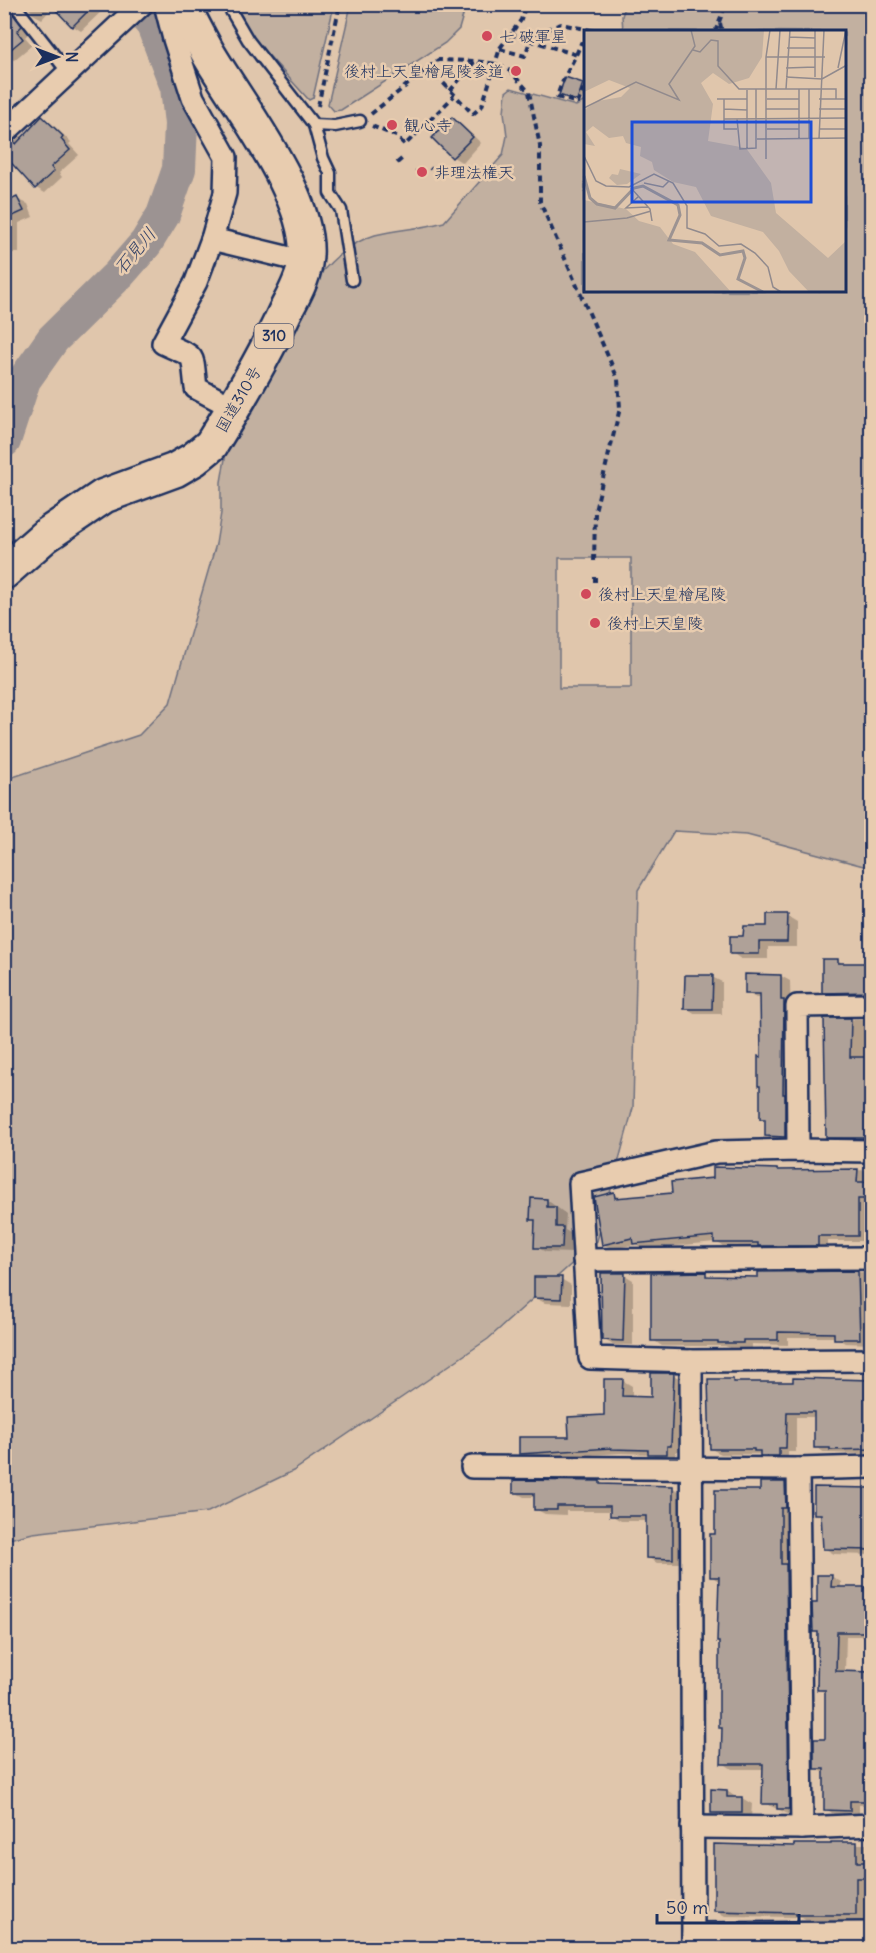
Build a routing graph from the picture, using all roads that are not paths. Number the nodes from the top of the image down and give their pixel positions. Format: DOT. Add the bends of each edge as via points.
graph roads {
  1 [pos="14,4"];
  2 [pos="165,4"];
  3 [pos="182,4"];
  4 [pos="227,4"];
  5 [pos="136,11"];
  6 [pos="69,75"];
  7 [pos="360,121"];
  8 [pos="314,125"];
  9 [pos="4,133"];
  10 [pos="212,239"];
  11 [pos="306,262"];
  12 [pos="352,280"];
  13 [pos="234,408"];
  14 [pos="4,572"];
  15 [pos="872,1005"];
  16 [pos="798,1150"];
  17 [pos="872,1151"];
  18 [pos="872,1258"];
  19 [pos="584,1260"];
  20 [pos="872,1360"];
  21 [pos="690,1361"];
  22 [pos="472,1467"];
  23 [pos="872,1467"];
  24 [pos="690,1468"];
  25 [pos="798,1469"];
  26 [pos="872,1825"];
  27 [pos="692,1827"];
  28 [pos="802,1828"];
  29 [pos="872,1933"];
  30 [pos="693,1941"];
  1 -- 6 [label="lane"];
  2 -- 10 [label="street" via="193,98 226,157 225,193"];
  3 -- 11 [label="highway, 国道310号 / 310" via="274,157 300,216"];
  4 -- 8 [label="lane" via="248,40"];
  5 -- 6 [label="street"];
  6 -- 9 [label="street"];
  7 -- 8 [label="lane"];
  8 -- 12 [label="lane" via="330,173 330,193 341,210"];
  10 -- 11 [label="street"];
  10 -- 13 [label="street" via="196,282 163,343 187,352 193,359 196,388"];
  11 -- 13 [label="highway, 国道310号 / 310" via="276,332"];
  13 -- 14 [label="highway, 国道310号 / 310" via="211,445 194,459 104,496 45,536"];
  15 -- 16 [label="street" via="798,1006"];
  16 -- 17 [label="street"];
  16 -- 19 [label="street" via="716,1152 580,1183"];
  18 -- 19 [label="street"];
  19 -- 21 [label="street" via="590,1358"];
  20 -- 21 [label="street"];
  21 -- 24 [label="street"];
  22 -- 24 [label="street"];
  23 -- 25 [label="street"];
  24 -- 25 [label="street"];
  24 -- 27 [label="street"];
  25 -- 28 [label="street"];
  26 -- 28 [label="street"];
  27 -- 28 [label="street"];
  27 -- 30 [label="street"];
  29 -- 30 [label="street"];
}
